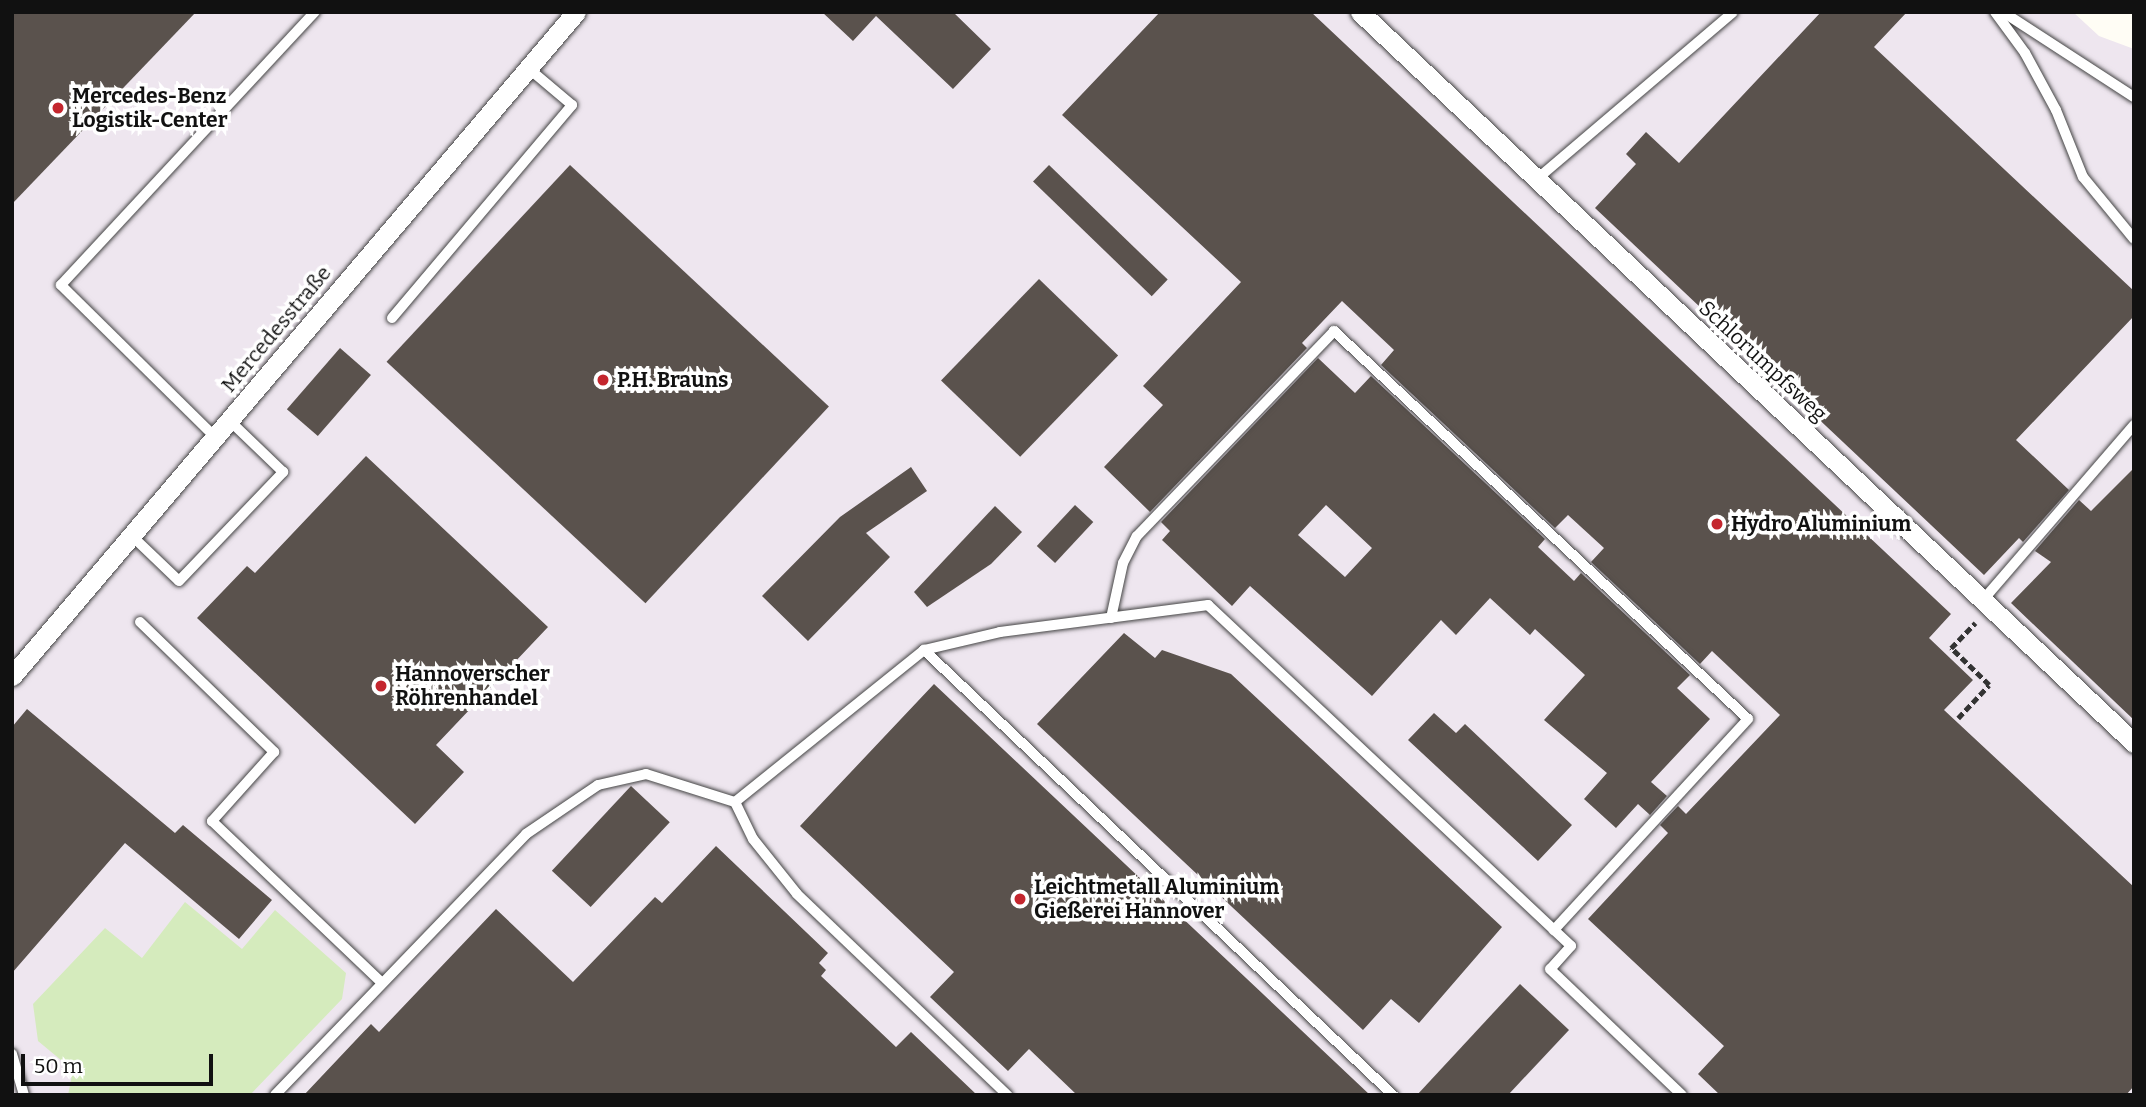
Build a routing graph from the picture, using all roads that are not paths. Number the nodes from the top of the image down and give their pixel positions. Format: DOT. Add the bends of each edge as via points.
graph roads {
  1 [pos="315,12"];
  2 [pos="576,12"];
  3 [pos="1360,12"];
  4 [pos="1733,12"];
  5 [pos="1995,12"];
  6 [pos="2003,12"];
  7 [pos="528,68"];
  8 [pos="2134,97"];
  9 [pos="1537,179"];
  10 [pos="2134,239"];
  11 [pos="392,318"];
  12 [pos="228,419"];
  13 [pos="2134,425"];
  14 [pos="214,436"];
  15 [pos="131,535"];
  16 [pos="1986,604"];
  17 [pos="1111,618"];
  18 [pos="140,622"];
  19 [pos="924,650"];
  20 [pos="12,676"];
  21 [pos="2134,743"];
  22 [pos="735,802"];
  23 [pos="1554,930"];
  24 [pos="382,983"];
  25 [pos="12,1054"];
  26 [pos="24,1095"];
  27 [pos="275,1095"];
  28 [pos="1007,1095"];
  29 [pos="1393,1095"];
  30 [pos="1682,1095"];
  1 -- 14 [label="lane" via="61,285"];
  2 -- 7 [label="street, Mercedesstraße"];
  3 -- 9 [label="street, Schlorumpfsweg"];
  4 -- 9 [label="lane"];
  5 -- 10 [label="lane" via="2025,53 2056,110 2083,177"];
  6 -- 8 [label="lane"];
  7 -- 11 [label="lane" via="572,105"];
  7 -- 12 [label="street, Mercedesstraße"];
  9 -- 16 [label="street, Schlorumpfsweg"];
  12 -- 14 [label="street, Mercedesstraße"];
  12 -- 15 [label="lane" via="283,472 179,581"];
  13 -- 16 [label="lane"];
  14 -- 15 [label="street, Mercedesstraße"];
  15 -- 20 [label="street, Mercedesstraße"];
  16 -- 21 [label="street, Schlorumpfsweg"];
  17 -- 19 [label="lane" via="1000,632"];
  17 -- 23 [label="lane" via="1208,606"];
  17 -- 23 [label="lane" via="1123,563 1137,536 1334,331 1748,719"];
  18 -- 24 [label="lane" via="274,752 212,821"];
  19 -- 22 [label="lane"];
  19 -- 29 [label="lane"];
  22 -- 24 [label="lane" via="646,774 598,785 526,834"];
  22 -- 28 [label="lane" via="753,839 797,894"];
  23 -- 30 [label="lane" via="1571,946 1550,968"];
  24 -- 27 [label="lane"];
  25 -- 26 [label="lane"];
}
